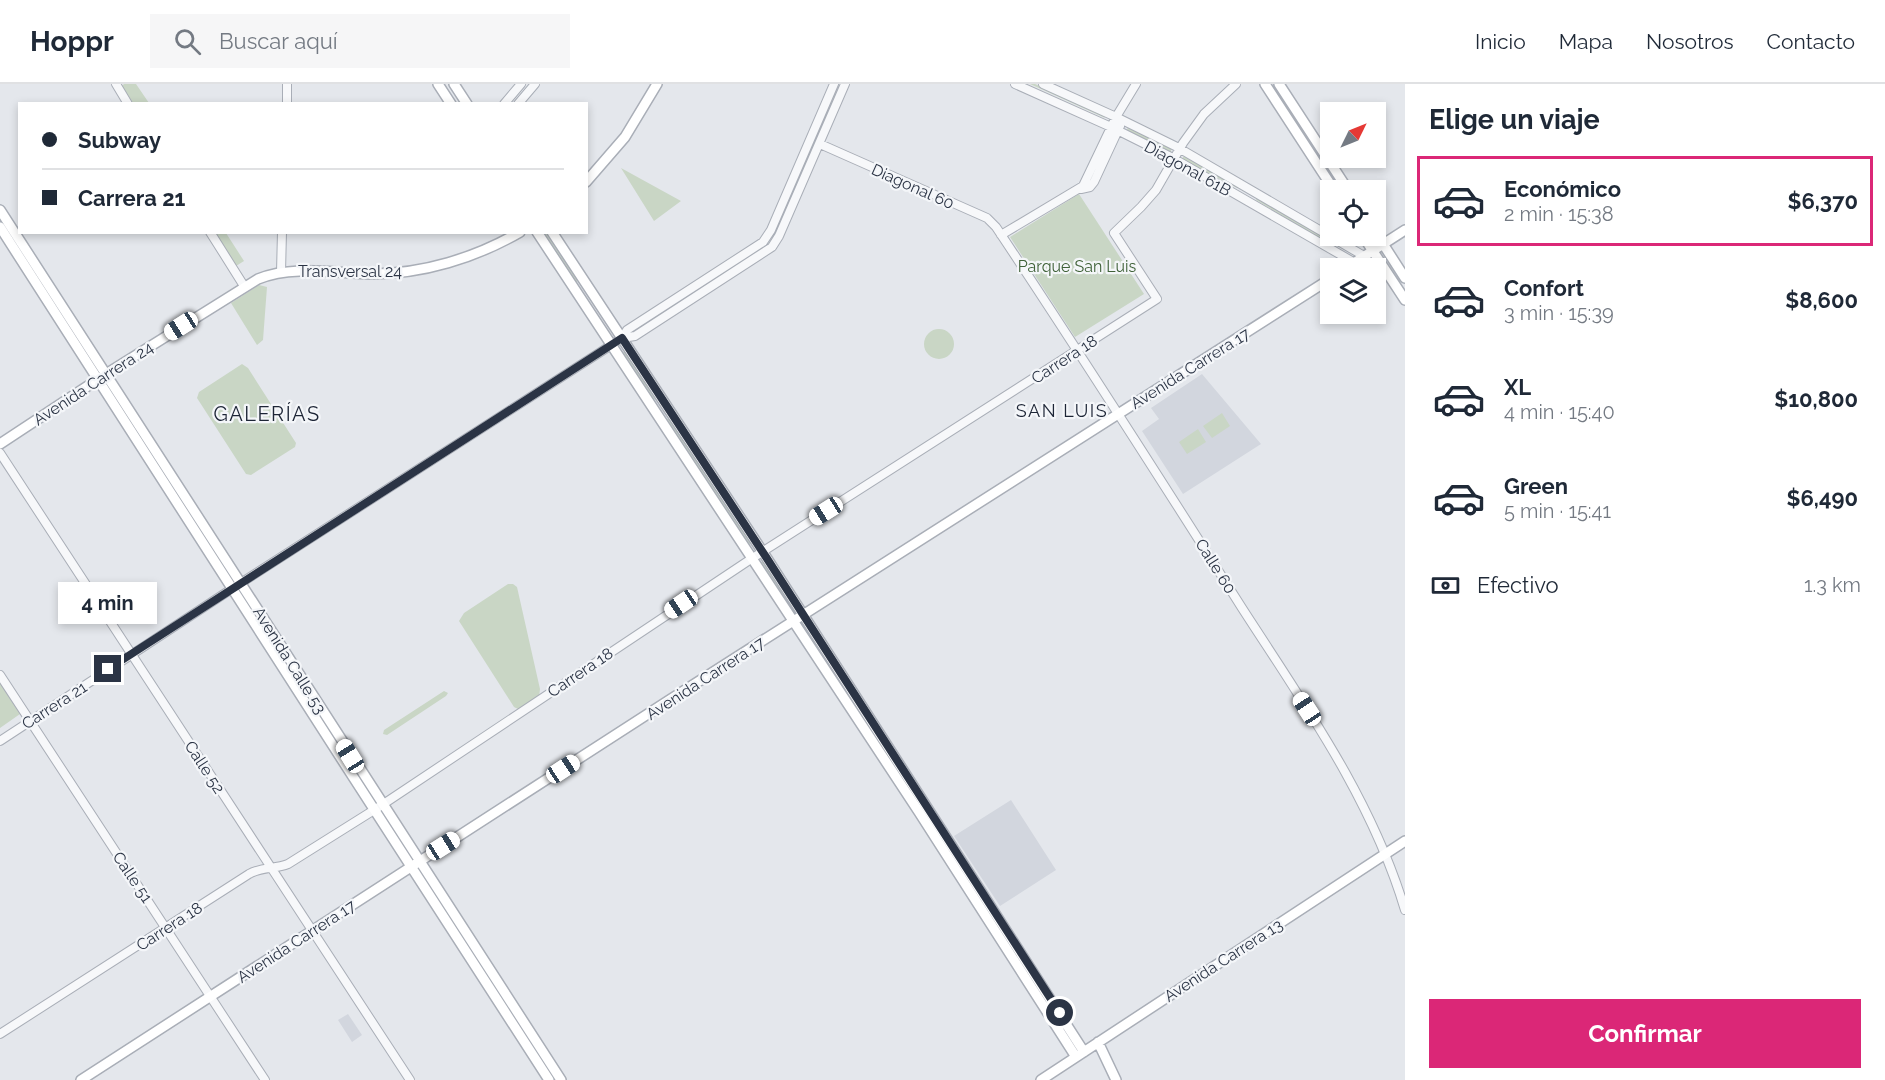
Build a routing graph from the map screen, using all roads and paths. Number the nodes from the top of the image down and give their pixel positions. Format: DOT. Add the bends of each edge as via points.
graph roads {
  1 [pos="116,84"];
  2 [pos="287,84"];
  3 [pos="438,84"];
  4 [pos="454,84"];
  5 [pos="521,84"];
  6 [pos="535,84"];
  7 [pos="657,84"];
  8 [pos="834,84"];
  9 [pos="845,84"];
  10 [pos="1015,84"];
  11 [pos="1043,84"];
  12 [pos="1136,84"];
  13 [pos="1236,84"];
  14 [pos="1265,84"];
  15 [pos="1279,84"];
  16 [pos="127,102"];
  17 [pos="287,102"];
  18 [pos="450,102"];
  19 [pos="466,102"];
  20 [pos="506,102"];
  21 [pos="520,102"];
  22 [pos="1120,119"];
  23 [pos="1115,129"];
  24 [pos="820,144"];
  25 [pos="1180,149"];
  26 [pos="1175,160"];
  27 [pos="588,180"];
  28 [pos="1327,180"];
  29 [pos="1341,180"];
  30 [pos="0,210"];
  31 [pos="0,226"];
  32 [pos="1320,229"];
  33 [pos="1405,230"];
  34 [pos="211,234"];
  35 [pos="282,234"];
  36 [pos="516,234"];
  37 [pos="538,234"];
  38 [pos="553,234"];
  39 [pos="1001,235"];
  40 [pos="1386,242"];
  41 [pos="1353,246"];
  42 [pos="1366,246"];
  43 [pos="1380,246"];
  44 [pos="1384,246"];
  45 [pos="1369,254"];
  46 [pos="1346,258"];
  47 [pos="1363,258"];
  48 [pos="281,272"];
  49 [pos="1386,277"];
  50 [pos="1405,278"];
  51 [pos="1394,282"];
  52 [pos="1320,285"];
  53 [pos="244,286"];
  54 [pos="1405,300"];
  55 [pos="622,338"];
  56 [pos="610,345"];
  57 [pos="1077,350"];
  58 [pos="102,376"];
  59 [pos="1118,414"];
  60 [pos="0,444"];
  61 [pos="0,453"];
  62 [pos="762,552"];
  63 [pos="751,559"];
  64 [pos="237,585"];
  65 [pos="803,615"];
  66 [pos="793,622"];
  67 [pos="131,654"];
  68 [pos="0,675"];
  69 [pos="29,721"];
  70 [pos="0,741"];
  71 [pos="378,808"];
  72 [pos="1405,841"];
  73 [pos="1386,853"];
  74 [pos="415,864"];
  75 [pos="272,868"];
  76 [pos="1405,909"];
  77 [pos="166,927"];
  78 [pos="312,930"];
  79 [pos="211,996"];
  80 [pos="0,1034"];
  81 [pos="1098,1042"];
  82 [pos="1080,1054"];
  83 [pos="81,1080"];
  84 [pos="265,1080"];
  85 [pos="410,1080"];
  86 [pos="549,1080"];
  87 [pos="561,1080"];
  88 [pos="1041,1080"];
  89 [pos="1116,1080"];
  1 -- 16 [label="street"];
  2 -- 17 [label="street"];
  3 -- 18 [label="main road"];
  4 -- 19 [label="main road"];
  5 -- 20 [label="street"];
  6 -- 21 [label="street"];
  7 -- 27 [label="main road" via="625,137"];
  8 -- 55 [label="street, Carrera 21" via="763,242 627,330"];
  9 -- 24 [label="street"];
  10 -- 23 [label="street, Diagonal 61B"];
  11 -- 22 [label="street, Diagonal 61B"];
  12 -- 22 [label="street"];
  13 -- 25 [label="street" via="1204,114"];
  14 -- 28 [label="main road"];
  15 -- 29 [label="main road"];
  22 -- 23 [label="street"];
  22 -- 25 [label="street, Diagonal 61B"];
  23 -- 26 [label="street, Diagonal 61B"];
  23 -- 39 [label="street" via="1086,182"];
  24 -- 39 [label="street, Diagonal 60" via="987,218"];
  24 -- 55 [label="street, Carrera 21" via="772,247 635,336"];
  25 -- 26 [label="street"];
  25 -- 32 [label="street, Diagonal 61B"];
  26 -- 46 [label="street, Diagonal 61B"];
  26 -- 57 [label="street, Carrera 18" via="1156,190 1114,233 1157,299"];
  30 -- 58 [label="main road, Avenida Calle 53"];
  31 -- 58 [label="main road, Avenida Calle 53"];
  33 -- 40 [label="main road"];
  34 -- 53 [label="street"];
  35 -- 48 [label="street"];
  36 -- 48 [label="main road, Transversal 24" via="473,255 416,270 374,274"];
  37 -- 56 [label="main road"];
  38 -- 55 [label="main road"];
  39 -- 57 [label="street, Calle 60"];
  41 -- 45 [label="street, Diagonal 61B"];
  42 -- 45 [label="main road"];
  43 -- 45 [label="main road"];
  44 -- 50 [label="main road"];
  45 -- 47 [label="main road"];
  45 -- 51 [label="main road"];
  48 -- 53 [label="main road, Avenida Carrera 24"];
  49 -- 51 [label="main road"];
  51 -- 54 [label="main road"];
  52 -- 59 [label="main road, Avenida Carrera 17"];
  53 -- 58 [label="main road, Avenida Carrera 24"];
  55 -- 56 [label="street, Carrera 21"];
  55 -- 62 [label="main road"];
  56 -- 63 [label="main road"];
  56 -- 64 [label="street, Carrera 21"];
  57 -- 59 [label="street, Calle 60"];
  57 -- 62 [label="street, Carrera 18"];
  58 -- 60 [label="main road, Avenida Carrera 24"];
  58 -- 64 [label="main road, Avenida Calle 53"];
  59 -- 65 [label="main road, Avenida Carrera 17"];
  59 -- 73 [label="street, Calle 60" via="1330,747"];
  61 -- 67 [label="street, Calle 52"];
  62 -- 63 [label="street, Carrera 18"];
  62 -- 65 [label="main road"];
  63 -- 66 [label="main road"];
  63 -- 71 [label="street, Carrera 18"];
  64 -- 67 [label="street, Carrera 21"];
  64 -- 71 [label="main road, Avenida Calle 53"];
  65 -- 66 [label="main road, Avenida Carrera 17"];
  65 -- 82 [label="main road"];
  66 -- 74 [label="main road, Avenida Carrera 17"];
  66 -- 82 [label="main road"];
  67 -- 69 [label="street, Carrera 21"];
  67 -- 75 [label="street, Calle 52"];
  68 -- 69 [label="street, Calle 51"];
  69 -- 70 [label="street, Carrera 21"];
  69 -- 77 [label="street, Calle 51"];
  71 -- 74 [label="main road, Avenida Calle 53"];
  71 -- 75 [label="street, Carrera 18" via="288,864"];
  72 -- 73 [label="main road, Avenida Carrera 13"];
  73 -- 76 [label="street, Calle 60"];
  73 -- 81 [label="main road, Avenida Carrera 13"];
  74 -- 78 [label="main road, Avenida Carrera 17"];
  74 -- 86 [label="main road, Avenida Calle 53"];
  74 -- 87 [label="main road, Avenida Calle 53"];
  75 -- 77 [label="street, Carrera 18" via="249,874"];
  75 -- 78 [label="street, Calle 52"];
  77 -- 79 [label="street, Calle 51"];
  77 -- 80 [label="street, Carrera 18"];
  78 -- 79 [label="main road, Avenida Carrera 17"];
  78 -- 85 [label="street, Calle 52"];
  79 -- 83 [label="main road, Avenida Carrera 17"];
  79 -- 84 [label="street, Calle 51"];
  81 -- 82 [label="main road, Avenida Carrera 13"];
  81 -- 89 [label="main road"];
  82 -- 88 [label="main road, Avenida Carrera 13"];
}
